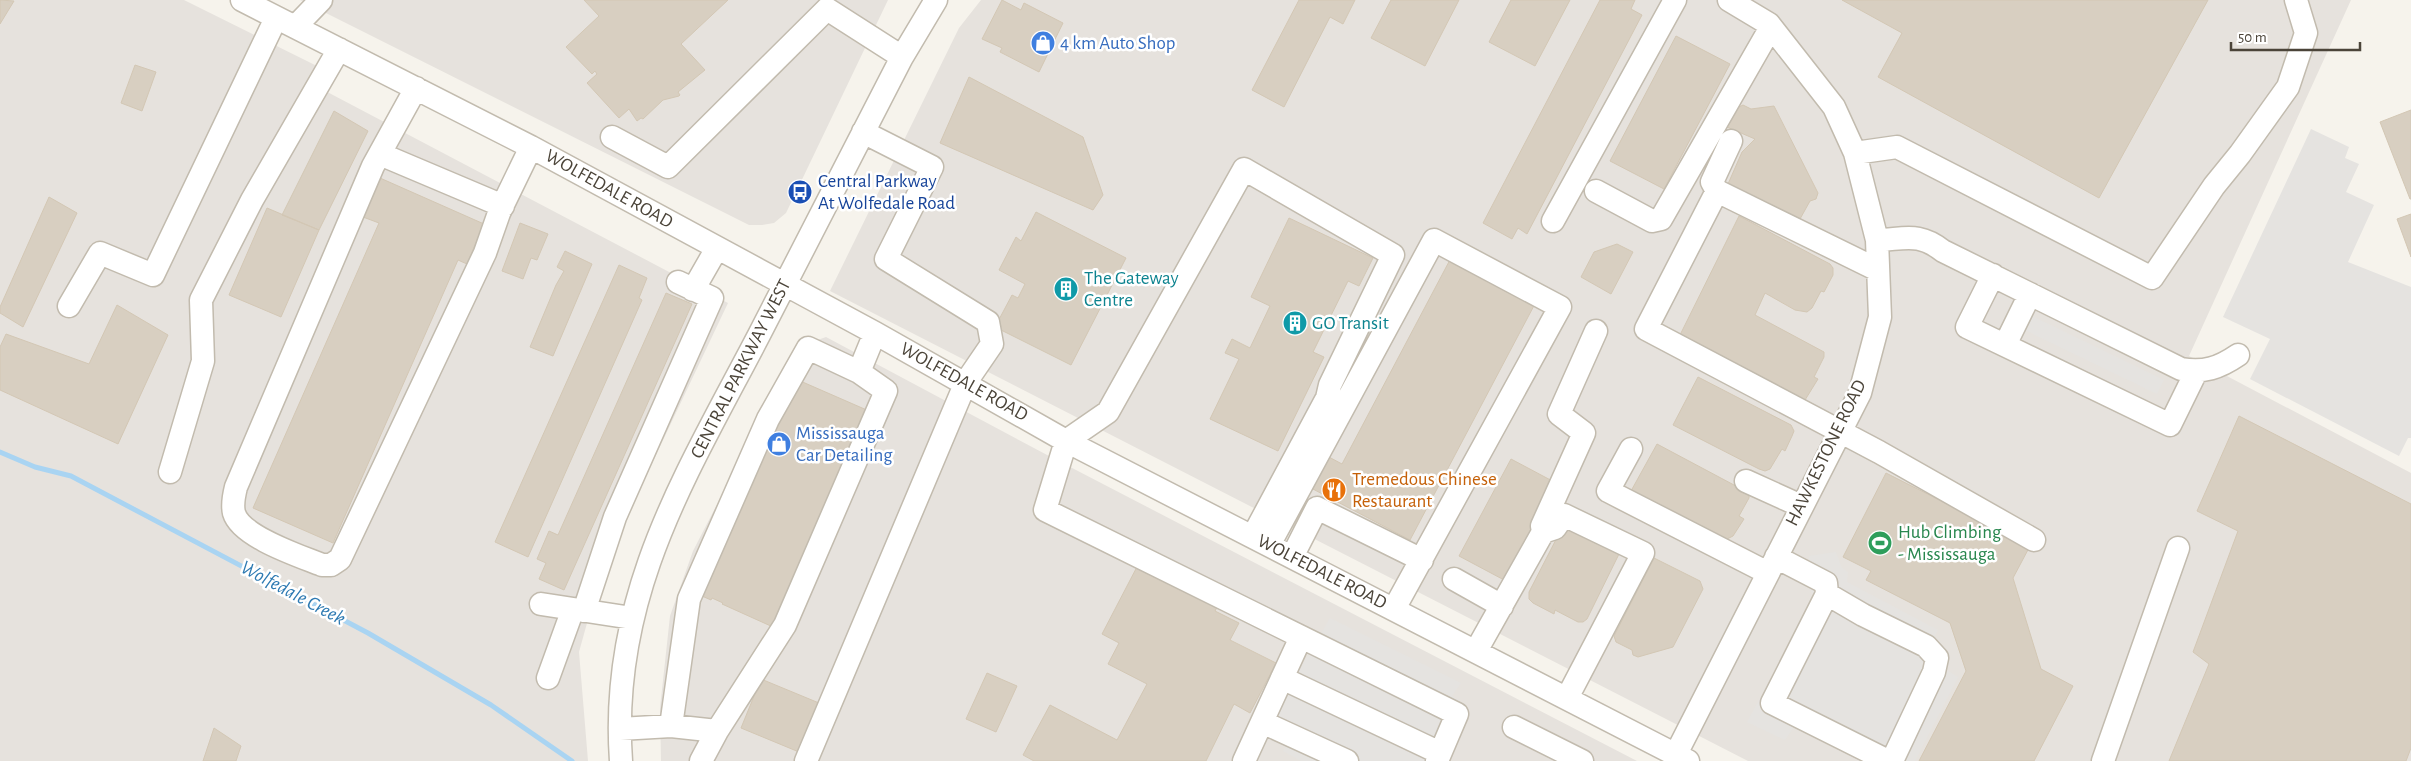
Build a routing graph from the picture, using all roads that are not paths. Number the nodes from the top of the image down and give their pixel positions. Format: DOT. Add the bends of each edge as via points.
graph roads {
  1 [pos="242,0"];
  2 [pos="321,0"];
  3 [pos="936,0"];
  4 [pos="1675,0"];
  5 [pos="1729,0"];
  6 [pos="2296,0"];
  7 [pos="831,4"];
  8 [pos="286,22"];
  9 [pos="1771,27"];
  10 [pos="339,48"];
  11 [pos="902,57"];
  12 [pos="416,88"];
  13 [pos="863,132"];
  14 [pos="612,137"];
  15 [pos="1731,142"];
  16 [pos="531,147"];
  17 [pos="1855,153"];
  18 [pos="380,154"];
  19 [pos="1596,191"];
  20 [pos="1717,191"];
  21 [pos="503,206"];
  22 [pos="1553,221"];
  23 [pos="1877,240"];
  24 [pos="717,248"];
  25 [pos="1878,270"];
  26 [pos="1993,275"];
  27 [pos="784,284"];
  28 [pos="2030,294"];
  29 [pos="69,306"];
  30 [pos="1596,331"];
  31 [pos="875,332"];
  32 [pos="2005,346"];
  33 [pos="2238,355"];
  34 [pos="859,372"];
  35 [pos="2196,372"];
  36 [pos="966,382"];
  37 [pos="1839,432"];
  38 [pos="1066,440"];
  39 [pos="1631,449"];
  40 [pos="170,472"];
  41 [pos="1746,481"];
  42 [pos="1801,506"];
  43 [pos="1543,532"];
  44 [pos="2034,540"];
  45 [pos="1261,541"];
  46 [pos="2178,548"];
  47 [pos="1292,557"];
  48 [pos="1422,560"];
  49 [pos="1772,565"];
  50 [pos="1454,579"];
  51 [pos="1827,594"];
  52 [pos="541,604"];
  53 [pos="1502,606"];
  54 [pos="1394,609"];
  55 [pos="579,610"];
  56 [pos="632,618"];
  57 [pos="1301,637"];
  58 [pos="1476,651"];
  59 [pos="548,678"];
  60 [pos="1282,678"];
  61 [pos="1567,698"];
  62 [pos="1262,722"];
  63 [pos="671,726"];
  64 [pos="1514,727"];
  65 [pos="620,729"];
  66 [pos="717,731"];
  67 [pos="1438,757"];
  68 [pos="1682,758"];
  69 [pos="621,761"];
  70 [pos="702,761"];
  71 [pos="806,761"];
  72 [pos="1244,761"];
  73 [pos="1347,761"];
  74 [pos="1582,761"];
  75 [pos="1888,761"];
  76 [pos="1892,761"];
  77 [pos="2103,761"];
  1 -- 8 [label="street, WOLFEDALE ROAD"];
  2 -- 8 [label="street"];
  3 -- 11 [label="street, CENTRAL PARKWAY WEST"];
  4 -- 22 [label="street"];
  5 -- 9 [label="street, HAWKESTONE ROAD"];
  6 -- 17 [label="street" via="2306,33 2288,87 2214,186 2152,278 1897,147"];
  7 -- 11 [label="street"];
  7 -- 14 [label="street" via="668,168"];
  8 -- 10 [label="street, WOLFEDALE ROAD"];
  8 -- 29 [label="street" via="153,275 100,253"];
  9 -- 17 [label="street, HAWKESTONE ROAD" via="1834,106"];
  9 -- 19 [label="street" via="1660,218 1652,221"];
  10 -- 12 [label="street, WOLFEDALE ROAD"];
  10 -- 40 [label="street" via="252,200 201,300 203,361"];
  11 -- 13 [label="street, CENTRAL PARKWAY WEST"];
  12 -- 16 [label="street, WOLFEDALE ROAD"];
  12 -- 18 [label="street"];
  13 -- 27 [label="street, CENTRAL PARKWAY WEST"];
  13 -- 36 [label="street" via="932,167 886,259 988,322 992,344"];
  15 -- 20 [label="street" via="1712,182"];
  16 -- 21 [label="street"];
  16 -- 24 [label="street, WOLFEDALE ROAD"];
  17 -- 23 [label="street, HAWKESTONE ROAD"];
  18 -- 21 [label="street"];
  18 -- 21 [label="street" via="236,487 233,501 234,514 249,533 322,566 340,559 485,253"];
  20 -- 25 [label="street"];
  20 -- 37 [label="street" via="1646,329"];
  23 -- 25 [label="street, HAWKESTONE ROAD"];
  23 -- 26 [label="street" via="1929,240 1943,251"];
  24 -- 27 [label="street, WOLFEDALE ROAD"];
  24 -- 55 [label="street" via="686,286 712,298"];
  25 -- 37 [label="street, HAWKESTONE ROAD" via="1880,317 1860,393"];
  26 -- 28 [label="street"];
  26 -- 32 [label="street" via="1967,327"];
  27 -- 31 [label="street, WOLFEDALE ROAD"];
  27 -- 56 [label="street, CENTRAL PARKWAY WEST" via="665,517 649,557"];
  28 -- 32 [label="street"];
  28 -- 35 [label="street" via="2180,369"];
  30 -- 43 [label="street" via="1558,414 1584,433 1542,526"];
  31 -- 34 [label="street"];
  31 -- 36 [label="street, WOLFEDALE ROAD"];
  32 -- 35 [label="street" via="2170,426"];
  33 -- 35 [label="street" via="2217,367"];
  34 -- 63 [label="street" via="808,348 768,419 689,598"];
  34 -- 66 [label="street" via="886,391 785,625"];
  36 -- 38 [label="street, WOLFEDALE ROAD"];
  36 -- 71 [label="street"];
  37 -- 42 [label="street, HAWKESTONE ROAD"];
  37 -- 44 [label="street"];
  38 -- 45 [label="street, WOLFEDALE ROAD"];
  38 -- 45 [label="street" via="1108,412 1244,170 1393,255 1330,384 1327,398"];
  38 -- 57 [label="street" via="1045,510"];
  39 -- 49 [label="street" via="1608,491"];
  41 -- 42 [label="street"];
  42 -- 49 [label="street, HAWKESTONE ROAD"];
  43 -- 53 [label="street"];
  43 -- 61 [label="street" via="1555,528 1564,515 1643,553"];
  45 -- 47 [label="street, WOLFEDALE ROAD"];
  45 -- 48 [label="street" via="1434,240 1560,307"];
  46 -- 77 [label="street"];
  47 -- 48 [label="street" via="1317,508"];
  47 -- 54 [label="street, WOLFEDALE ROAD"];
  48 -- 54 [label="street"];
  49 -- 51 [label="street" via="1826,583"];
  49 -- 68 [label="street, HAWKESTONE ROAD"];
  50 -- 53 [label="street"];
  51 -- 75 [label="street" via="1772,703"];
  51 -- 76 [label="street" via="1926,646 1937,658 1934,672"];
  52 -- 55 [label="street"];
  53 -- 58 [label="street"];
  54 -- 58 [label="street, WOLFEDALE ROAD"];
  55 -- 56 [label="street"];
  55 -- 59 [label="street"];
  56 -- 65 [label="street, CENTRAL PARKWAY WEST" via="626,648"];
  57 -- 60 [label="street"];
  57 -- 67 [label="street" via="1457,714"];
  58 -- 61 [label="street, WOLFEDALE ROAD"];
  60 -- 62 [label="street"];
  60 -- 67 [label="street"];
  61 -- 68 [label="street, WOLFEDALE ROAD"];
  62 -- 72 [label="street"];
  62 -- 73 [label="street"];
  63 -- 65 [label="street"];
  63 -- 66 [label="street"];
  64 -- 74 [label="street"];
  65 -- 69 [label="street, CENTRAL PARKWAY WEST"];
  66 -- 70 [label="street"];
}
